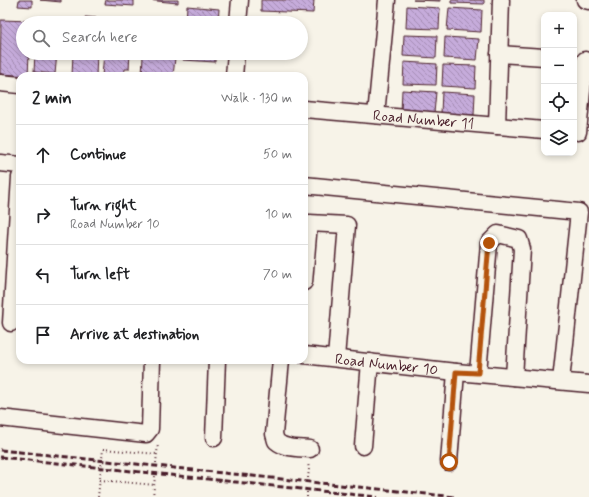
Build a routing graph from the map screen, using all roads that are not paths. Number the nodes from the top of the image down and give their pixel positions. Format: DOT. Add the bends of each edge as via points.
graph roads {
  1 [pos="240,0"];
  2 [pos="387,0"];
  3 [pos="501,0"];
  4 [pos="585,0"];
  5 [pos="589,0"];
  6 [pos="239,16"];
  7 [pos="499,54"];
  8 [pos="541,57"];
  9 [pos="235,60"];
  10 [pos="583,60"];
  11 [pos="234,72"];
  12 [pos="0,83"];
  13 [pos="16,85"];
  14 [pos="308,109"];
  15 [pos="376,115"];
  16 [pos="497,126"];
  17 [pos="541,130"];
  18 [pos="580,133"];
  19 [pos="0,163"];
  20 [pos="16,165"];
  21 [pos="308,185"];
  22 [pos="308,235"];
  23 [pos="16,247"];
  24 [pos="10,322"];
  25 [pos="308,355"];
  26 [pos="336,358"];
  27 [pos="370,362"];
  28 [pos="152,364"];
  29 [pos="217,364"];
  30 [pos="281,364"];
  31 [pos="456,372"];
  32 [pos="478,373"];
  33 [pos="514,377"];
  34 [pos="561,381"];
  35 [pos="589,384"];
  36 [pos="0,418"];
  37 [pos="214,438"];
  38 [pos="363,446"];
  39 [pos="309,454"];
  40 [pos="449,462"];
  1 -- 6 [label="street"];
  2 -- 15 [label="street"];
  3 -- 7 [label="street"];
  4 -- 5 [label="street"];
  7 -- 8 [label="street"];
  7 -- 16 [label="street"];
  9 -- 11 [label="street"];
  10 -- 18 [label="street"];
  12 -- 13 [label="street"];
  14 -- 15 [label="street, Road Number 11"];
  15 -- 16 [label="street, Road Number 11"];
  16 -- 17 [label="street, Road Number 11"];
  19 -- 20 [label="street"];
  21 -- 34 [label="street" via="579,212"];
  22 -- 26 [label="street" via="309,223 347,225"];
  23 -- 24 [label="street"];
  25 -- 26 [label="street, Road Number 10"];
  26 -- 27 [label="street, Road Number 10"];
  27 -- 31 [label="street, Road Number 10"];
  27 -- 38 [label="street"];
  28 -- 36 [label="street" via="150,429 146,434"];
  29 -- 37 [label="street"];
  30 -- 39 [label="street" via="274,434 276,442"];
  31 -- 32 [label="street, Road Number 10"];
  31 -- 40 [label="street"];
  32 -- 33 [label="street, Road Number 10"];
  32 -- 33 [label="street" via="489,243 498,234 519,239 522,249"];
  33 -- 34 [label="street, Road Number 10"];
  34 -- 35 [label="street, Road Number 10"];
}
